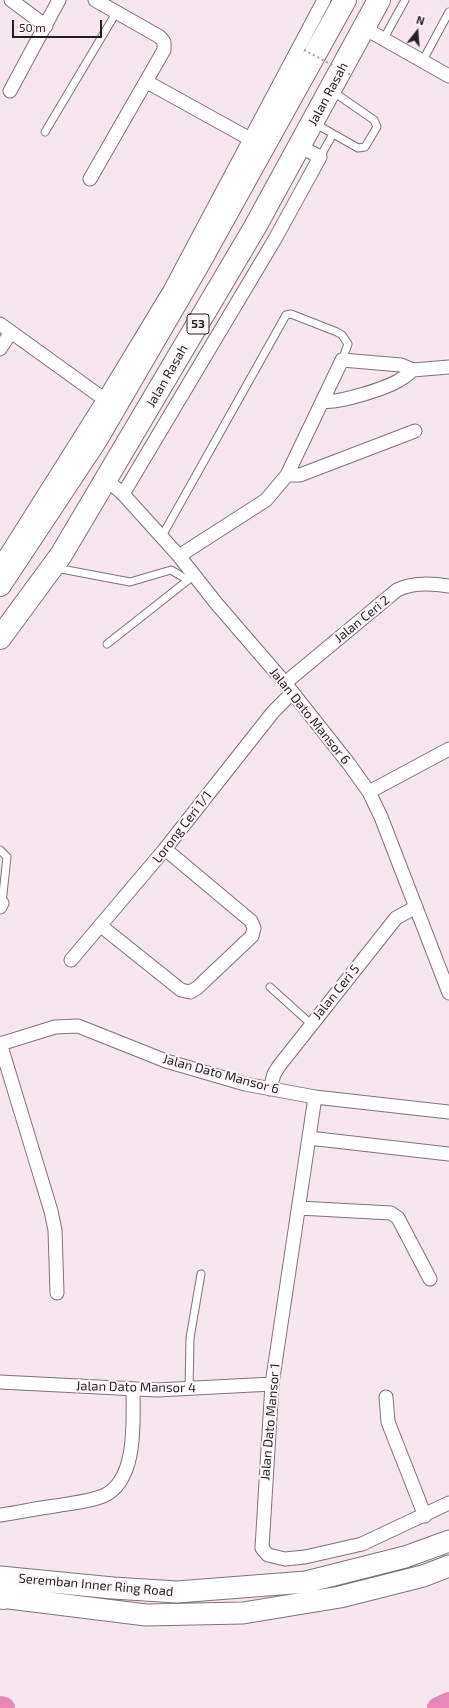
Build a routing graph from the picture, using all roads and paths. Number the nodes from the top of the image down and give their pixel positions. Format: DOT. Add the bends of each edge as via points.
graph roads {
  1 [pos="11,0"];
  2 [pos="59,0"];
  3 [pos="95,0"];
  4 [pos="324,0"];
  5 [pos="345,0"];
  6 [pos="379,0"];
  7 [pos="405,0"];
  8 [pos="449,12"];
  9 [pos="116,13"];
  10 [pos="46,26"];
  11 [pos="364,28"];
  12 [pos="383,40"];
  13 [pos="304,50"];
  14 [pos="422,62"];
  15 [pos="353,76"];
  16 [pos="449,76"];
  17 [pos="147,82"];
  18 [pos="330,90"];
  19 [pos="10,91"];
  20 [pos="313,123"];
  21 [pos="45,132"];
  22 [pos="333,134"];
  23 [pos="250,140"];
  24 [pos="299,146"];
  25 [pos="320,157"];
  26 [pos="90,179"];
  27 [pos="255,227"];
  28 [pos="275,239"];
  29 [pos="0,324"];
  30 [pos="11,332"];
  31 [pos="0,349"];
  32 [pos="342,360"];
  33 [pos="449,367"];
  34 [pos="413,370"];
  35 [pos="104,399"];
  36 [pos="323,401"];
  37 [pos="415,431"];
  38 [pos="287,475"];
  39 [pos="106,479"];
  40 [pos="123,494"];
  41 [pos="162,536"];
  42 [pos="179,556"];
  43 [pos="0,564"];
  44 [pos="52,567"];
  45 [pos="191,578"];
  46 [pos="0,585"];
  47 [pos="449,586"];
  48 [pos="0,638"];
  49 [pos="107,644"];
  50 [pos="288,688"];
  51 [pos="449,749"];
  52 [pos="369,792"];
  53 [pos="165,849"];
  54 [pos="0,850"];
  55 [pos="1,905"];
  56 [pos="416,907"];
  57 [pos="101,926"];
  58 [pos="71,960"];
  59 [pos="270,987"];
  60 [pos="449,993"];
  61 [pos="311,1024"];
  62 [pos="0,1043"];
  63 [pos="270,1089"];
  64 [pos="315,1097"];
  65 [pos="449,1112"];
  66 [pos="309,1138"];
  67 [pos="449,1154"];
  68 [pos="299,1208"];
  69 [pos="201,1274"];
  70 [pos="430,1279"];
  71 [pos="57,1293"];
  72 [pos="0,1382"];
  73 [pos="272,1384"];
  74 [pos="133,1389"];
  75 [pos="189,1389"];
  76 [pos="386,1397"];
  77 [pos="449,1503"];
  78 [pos="0,1515"];
  79 [pos="425,1516"];
  80 [pos="449,1541"];
  81 [pos="449,1566"];
  82 [pos="1,1587"];
  1 -- 10 [label="street"];
  2 -- 10 [label="street"];
  3 -- 9 [label="street"];
  4 -- 23 [label="street"];
  5 -- 46 [label="highway, 53" via="199,263 96,440"];
  6 -- 11 [label="highway, Jalan Rasah / 53"];
  7 -- 12 [label="lane"];
  8 -- 14 [label="lane"];
  9 -- 17 [label="street" via="160,37 164,42 164,50"];
  9 -- 21 [label="lane"];
  10 -- 19 [label="street"];
  11 -- 12 [label="street"];
  11 -- 18 [label="highway, Jalan Rasah / 53"];
  12 -- 14 [label="street"];
  13 -- 15 [label="path, bridge"];
  14 -- 16 [label="street"];
  17 -- 23 [label="street"];
  17 -- 26 [label="street"];
  18 -- 20 [label="highway, Jalan Rasah / 53"];
  18 -- 22 [label="lane" via="374,120 377,127 362,148"];
  20 -- 22 [label="lane"];
  20 -- 24 [label="highway, Jalan Rasah / 53"];
  22 -- 25 [label="lane"];
  23 -- 35 [label="street" via="170,290"];
  24 -- 25 [label="street"];
  24 -- 27 [label="highway, Jalan Rasah / 53"];
  25 -- 28 [label="street"];
  27 -- 28 [label="street"];
  27 -- 39 [label="highway, Jalan Rasah / 53"];
  28 -- 40 [label="street"];
  29 -- 30 [label="street"];
  30 -- 31 [label="street"];
  30 -- 35 [label="street"];
  32 -- 34 [label="street" via="401,365"];
  32 -- 36 [label="street"];
  32 -- 41 [label="lane" via="348,344 342,335 291,314 286,315"];
  33 -- 34 [label="street"];
  34 -- 36 [label="street" via="400,380 349,399"];
  35 -- 43 [label="street"];
  36 -- 38 [label="street"];
  37 -- 38 [label="street" via="300,476"];
  38 -- 42 [label="street" via="266,500"];
  39 -- 40 [label="street, Jalan Dato Mansor 6"];
  39 -- 44 [label="highway, Jalan Rasah / 53"];
  40 -- 41 [label="street, Jalan Dato Mansor 6"];
  41 -- 42 [label="street, Jalan Dato Mansor 6"];
  42 -- 45 [label="street, Jalan Dato Mansor 6"];
  44 -- 45 [label="lane" via="130,582 171,570"];
  44 -- 48 [label="highway, Jalan Rasah / 53"];
  45 -- 49 [label="lane"];
  45 -- 50 [label="street, Jalan Dato Mansor 6" via="216,603"];
  47 -- 50 [label="street, Jalan Ceri 2" via="417,584 397,590"];
  50 -- 52 [label="street, Jalan Dato Mansor 6"];
  50 -- 53 [label="street, Lorong Ceri 1/1" via="273,712"];
  51 -- 52 [label="street"];
  52 -- 56 [label="street, Jalan Dato Mansor 6"];
  53 -- 57 [label="street, Lorong Ceri 1/1"];
  53 -- 57 [label="street" via="251,921 254,928 252,936 190,992 182,990"];
  54 -- 55 [label="lane" via="7,857"];
  56 -- 60 [label="street, Jalan Dato Mansor 6"];
  56 -- 61 [label="street, Jalan Ceri 5" via="396,918"];
  57 -- 58 [label="street, Lorong Ceri 1/1"];
  59 -- 61 [label="lane"];
  61 -- 63 [label="street, Jalan Ceri 5" via="279,1066"];
  62 -- 63 [label="street, Jalan Dato Mansor 6" via="54,1027 78,1026 166,1061"];
  62 -- 71 [label="street" via="51,1211 55,1230"];
  63 -- 64 [label="street, Jalan Dato Mansor 6"];
  64 -- 65 [label="street, Jalan Dato Mansor 6"];
  64 -- 66 [label="street, Jalan Dato Mansor 1"];
  66 -- 67 [label="street"];
  66 -- 68 [label="street, Jalan Dato Mansor 1"];
  68 -- 70 [label="street" via="391,1213 398,1218"];
  68 -- 73 [label="street, Jalan Dato Mansor 1"];
  69 -- 75 [label="lane" via="190,1338"];
  72 -- 74 [label="street, Jalan Dato Mansor 4"];
  73 -- 75 [label="street, Jalan Dato Mansor 4"];
  73 -- 79 [label="street, Jalan Dato Mansor 1" via="261,1544 265,1553 285,1559 348,1548"];
  74 -- 75 [label="street, Jalan Dato Mansor 4"];
  74 -- 78 [label="street" via="130,1458 125,1471 110,1492 75,1502"];
  76 -- 79 [label="street" via="388,1422"];
  77 -- 79 [label="street, Jalan Dato Mansor 1"];
  80 -- 82 [label="main road, Seremban Inner Ring Road" via="405,1557 306,1582 177,1592 113,1588"];
  81 -- 82 [label="main road, Seremban Inner Ring Road" via="422,1576 340,1597 243,1613 146,1615"];
}
